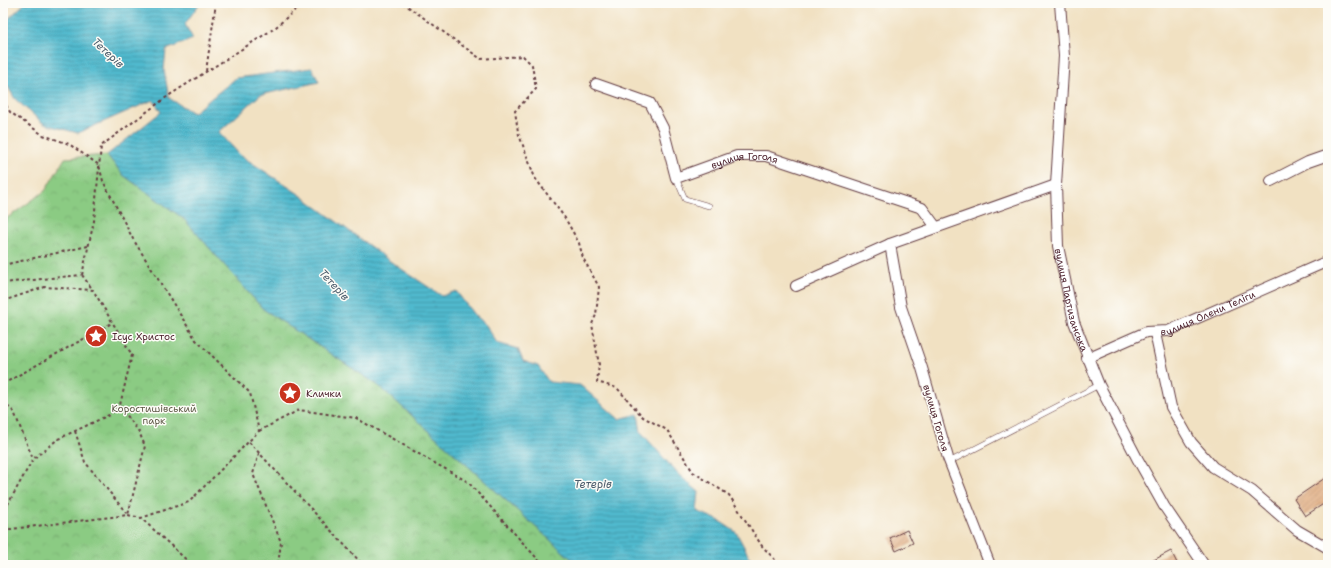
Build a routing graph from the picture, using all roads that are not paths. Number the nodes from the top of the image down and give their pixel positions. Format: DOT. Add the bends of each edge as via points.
graph roads {
  1 [pos="1060,3"];
  2 [pos="1328,80"];
  3 [pos="596,84"];
  4 [pos="1328,90"];
  5 [pos="1328,155"];
  6 [pos="676,178"];
  7 [pos="1271,181"];
  8 [pos="1056,185"];
  9 [pos="709,206"];
  10 [pos="936,227"];
  11 [pos="890,244"];
  12 [pos="1328,261"];
  13 [pos="796,286"];
  14 [pos="1155,333"];
  15 [pos="1087,358"];
  16 [pos="1099,385"];
  17 [pos="949,462"];
  18 [pos="1328,548"];
  19 [pos="990,565"];
  20 [pos="1204,565"];
  1 -- 8 [label="street, вулиця Партизанська" via="1064,56"];
  2 -- 4 [label="lane"];
  3 -- 6 [label="street" via="650,103 663,128"];
  5 -- 7 [label="street"];
  6 -- 9 [label="lane" via="685,199"];
  6 -- 10 [label="street, вулиця Гоголя" via="737,156 766,156 922,208"];
  8 -- 10 [label="street"];
  8 -- 15 [label="street, вулиця Партизанська" via="1058,246 1074,322"];
  10 -- 11 [label="street"];
  11 -- 13 [label="street"];
  11 -- 17 [label="street, вулиця Гоголя" via="901,307 922,368"];
  12 -- 14 [label="street, вулиця Олени Теліги" via="1168,331"];
  14 -- 15 [label="street, вулиця Олени Теліги" via="1146,332"];
  14 -- 18 [label="street" via="1171,407 1191,442 1213,467 1252,491 1297,530"];
  15 -- 16 [label="street, вулиця Партизанська"];
  16 -- 17 [label="lane"];
  16 -- 20 [label="street, вулиця Партизанська" via="1164,506"];
  17 -- 19 [label="street, вулиця Гоголя"];
}
